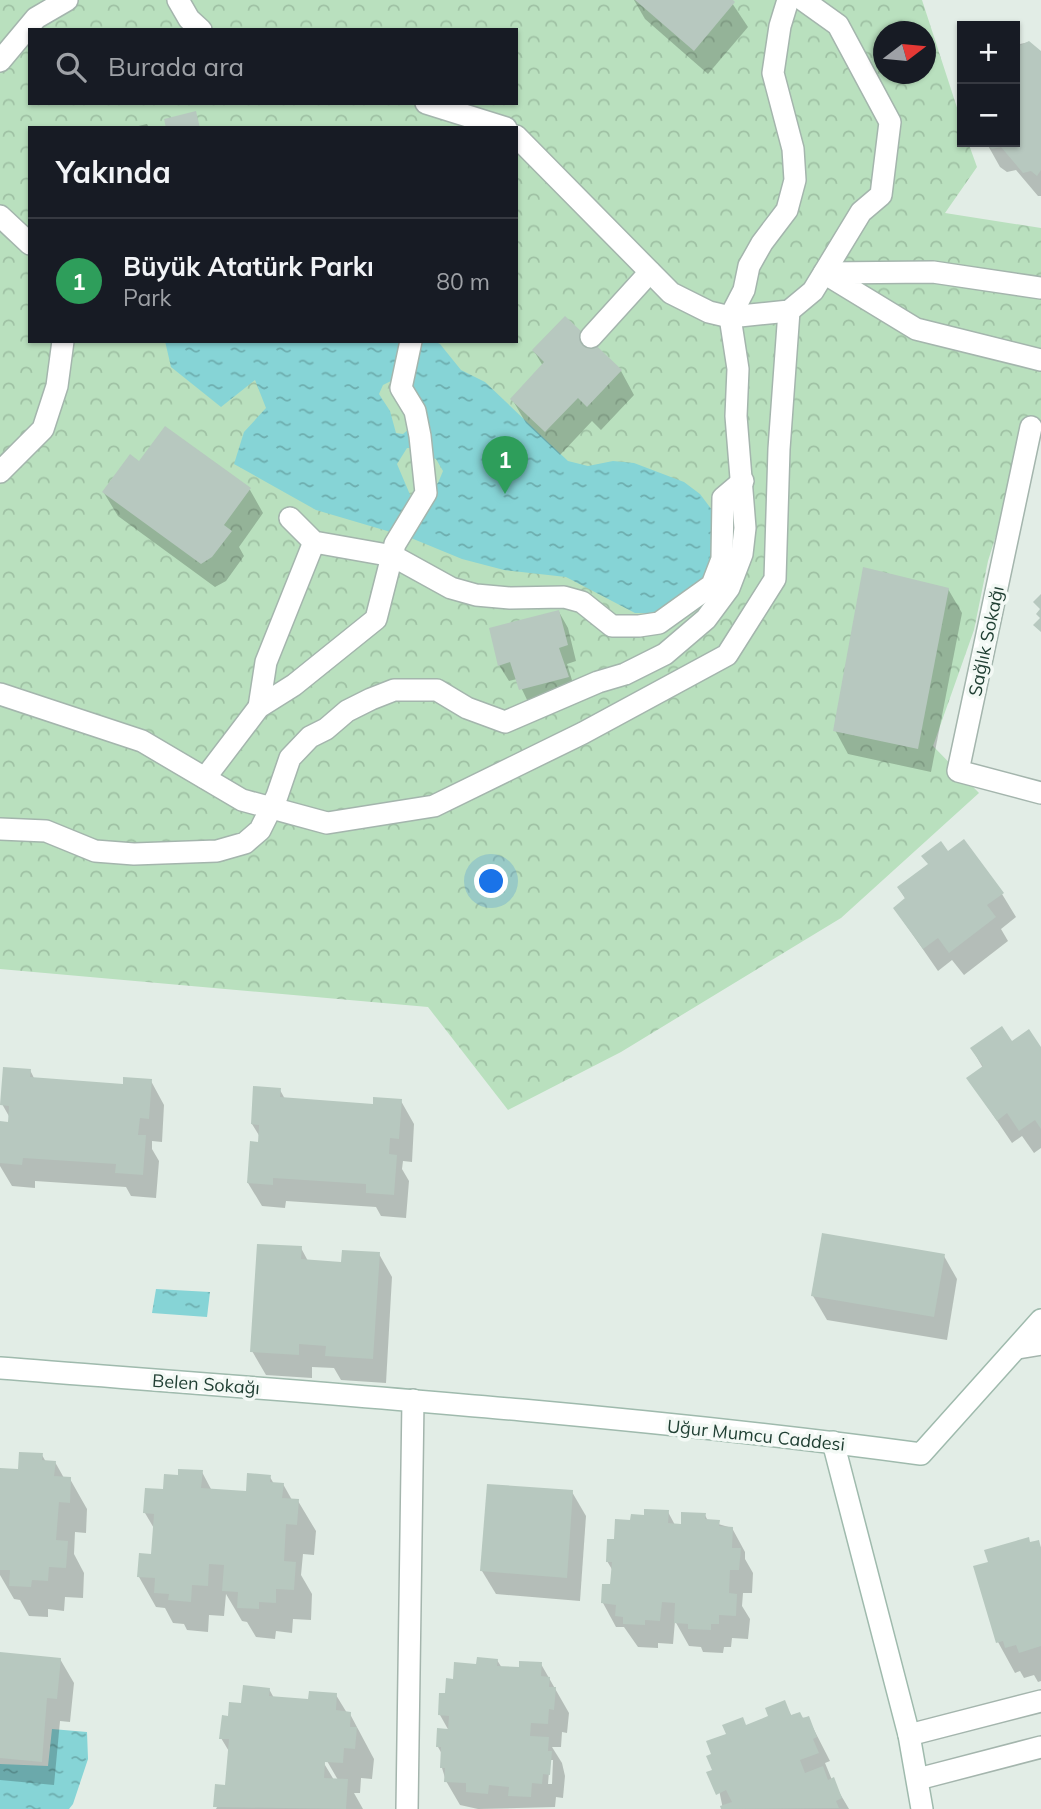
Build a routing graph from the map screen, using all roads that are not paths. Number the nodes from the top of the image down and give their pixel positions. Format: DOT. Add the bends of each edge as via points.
graph roads {
  1 [pos="67,0"];
  2 [pos="178,0"];
  3 [pos="788,0"];
  4 [pos="803,0"];
  5 [pos="199,28"];
  6 [pos="0,61"];
  7 [pos="432,105"];
  8 [pos="500,126"];
  9 [pos="518,138"];
  10 [pos="0,216"];
  11 [pos="28,242"];
  12 [pos="650,272"];
  13 [pos="824,273"];
  14 [pos="1041,288"];
  15 [pos="789,311"];
  16 [pos="730,317"];
  17 [pos="591,337"];
  18 [pos="63,343"];
  19 [pos="411,343"];
  20 [pos="1041,360"];
  21 [pos="1031,427"];
  22 [pos="0,472"];
  23 [pos="743,481"];
  24 [pos="290,518"];
  25 [pos="314,542"];
  26 [pos="393,556"];
  27 [pos="0,694"];
  28 [pos="259,707"];
  29 [pos="205,778"];
  30 [pos="1041,793"];
  31 [pos="271,807"];
  32 [pos="0,829"];
  33 [pos="1041,1320"];
  34 [pos="1041,1344"];
  35 [pos="1018,1348"];
  36 [pos="0,1368"];
  37 [pos="413,1400"];
  38 [pos="833,1442"];
  39 [pos="1041,1701"];
  40 [pos="909,1735"];
  41 [pos="1041,1746"];
  42 [pos="918,1779"];
  43 [pos="407,1809"];
  44 [pos="922,1809"];
  1 -- 6 [label="street" via="36,18"];
  2 -- 5 [label="street"];
  3 -- 16 [label="street" via="773,74 793,149 795,180 787,211 755,254"];
  4 -- 13 [label="street" via="838,26 890,122 881,195 861,212"];
  7 -- 8 [label="street"];
  9 -- 12 [label="street"];
  10 -- 11 [label="street"];
  12 -- 16 [label="street" via="671,293"];
  12 -- 17 [label="street"];
  13 -- 14 [label="street" via="933,272"];
  13 -- 15 [label="street" via="813,291"];
  13 -- 20 [label="street" via="916,329"];
  15 -- 16 [label="street"];
  15 -- 31 [label="street" via="775,579 727,655 434,806 327,823"];
  16 -- 23 [label="street" via="738,369 736,416"];
  18 -- 22 [label="street" via="57,386 43,429"];
  19 -- 26 [label="street" via="401,388 415,411 422,445 423,497"];
  21 -- 30 [label="street, Sağlık Sokağı" via="958,771"];
  23 -- 26 [label="street" via="723,498 722,559 712,585 659,623 612,626 582,602 564,597 476,595 451,588"];
  23 -- 31 [label="street" via="742,554 729,588 706,619 664,654 505,722 467,708 437,690 394,690 347,711 303,744 287,765"];
  24 -- 25 [label="street"];
  25 -- 26 [label="street"];
  25 -- 28 [label="street" via="266,662"];
  26 -- 28 [label="street" via="376,619"];
  27 -- 29 [label="street" via="142,741"];
  28 -- 29 [label="street"];
  29 -- 31 [label="street" via="242,800"];
  31 -- 32 [label="street" via="260,830 245,844 217,852 95,851 46,831"];
  33 -- 35 [label="street, Uğur Mumcu Caddesi"];
  34 -- 35 [label="street"];
  35 -- 38 [label="street, Uğur Mumcu Caddesi" via="921,1454"];
  36 -- 37 [label="street, Belen Sokağı"];
  37 -- 38 [label="street, Uğur Mumcu Caddesi"];
  37 -- 43 [label="street"];
  38 -- 40 [label="street"];
  39 -- 40 [label="street"];
  40 -- 42 [label="street"];
  41 -- 42 [label="street"];
  42 -- 44 [label="street"];
}
